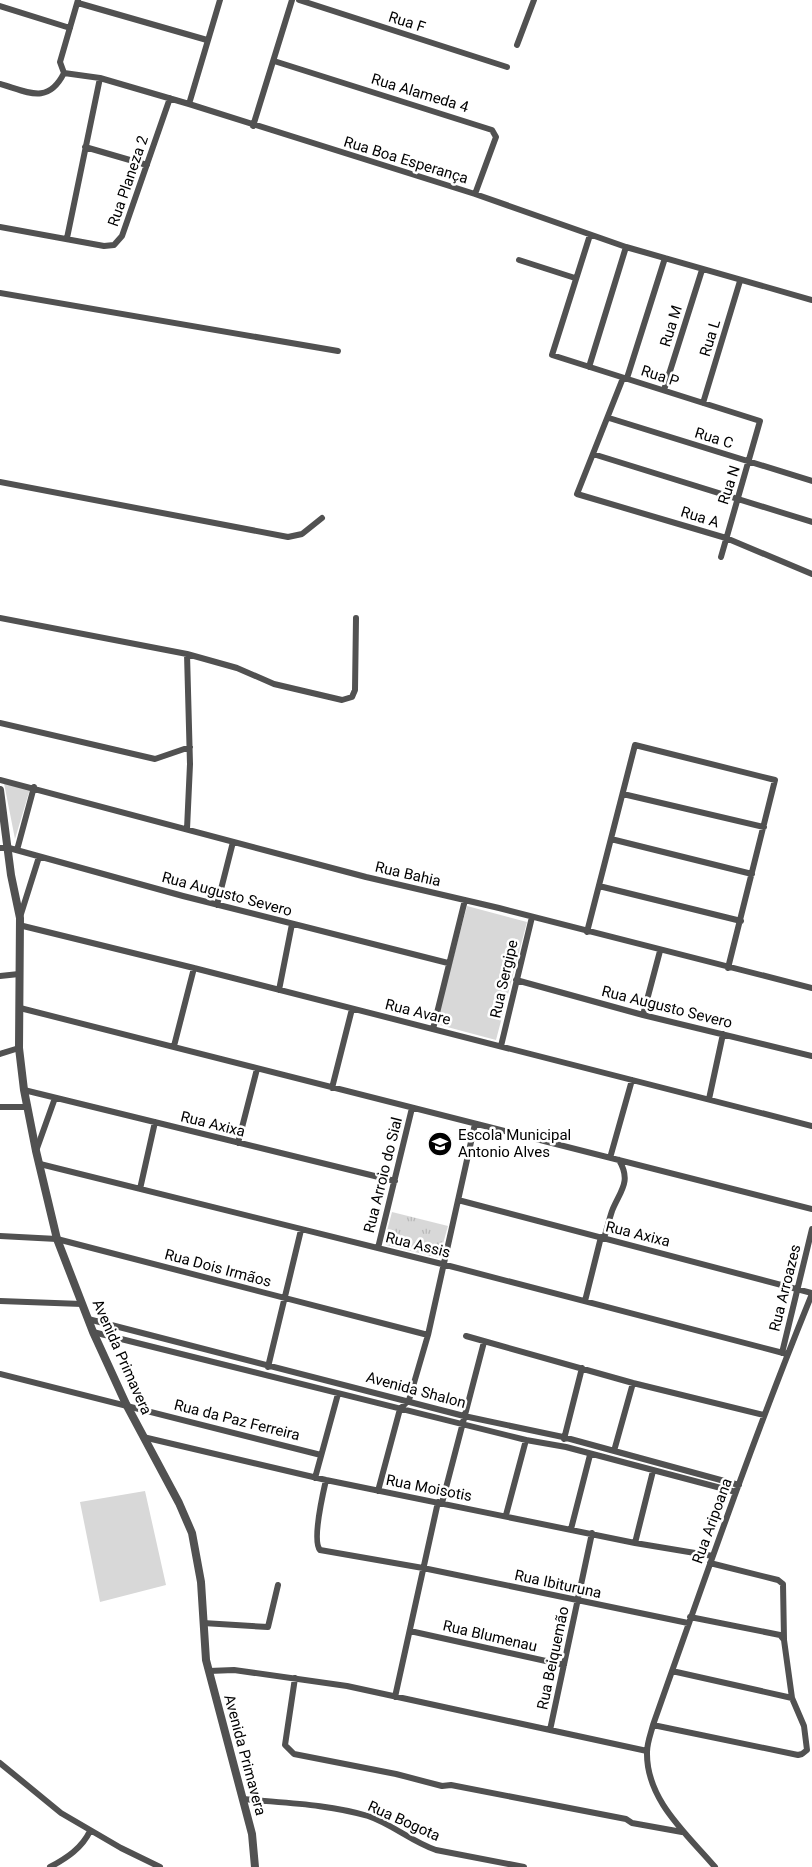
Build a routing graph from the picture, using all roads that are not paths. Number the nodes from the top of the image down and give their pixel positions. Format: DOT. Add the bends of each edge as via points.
graph roads {
  1 [pos="220,0"];
  2 [pos="292,0"];
  3 [pos="299,0"];
  4 [pos="534,0"];
  5 [pos="78,1"];
  6 [pos="0,6"];
  7 [pos="70,28"];
  8 [pos="208,40"];
  9 [pos="517,45"];
  10 [pos="274,61"];
  11 [pos="507,67"];
  12 [pos="64,73"];
  13 [pos="100,78"];
  14 [pos="0,84"];
  15 [pos="170,98"];
  16 [pos="189,104"];
  17 [pos="253,126"];
  18 [pos="85,146"];
  19 [pos="147,165"];
  20 [pos="475,194"];
  21 [pos="0,227"];
  22 [pos="590,235"];
  23 [pos="68,238"];
  24 [pos="626,247"];
  25 [pos="664,258"];
  26 [pos="519,260"];
  27 [pos="702,270"];
  28 [pos="575,278"];
  29 [pos="740,281"];
  30 [pos="0,293"];
  31 [pos="812,300"];
  32 [pos="338,351"];
  33 [pos="589,367"];
  34 [pos="625,378"];
  35 [pos="664,390"];
  36 [pos="703,403"];
  37 [pos="609,418"];
  38 [pos="760,421"];
  39 [pos="593,454"];
  40 [pos="749,462"];
  41 [pos="812,481"];
  42 [pos="0,482"];
  43 [pos="737,499"];
  44 [pos="322,518"];
  45 [pos="812,522"];
  46 [pos="726,538"];
  47 [pos="720,557"];
  48 [pos="812,574"];
  49 [pos="0,618"];
  50 [pos="356,618"];
  51 [pos="187,654"];
  52 [pos="0,723"];
  53 [pos="190,747"];
  54 [pos="0,780"];
  55 [pos="34,787"];
  56 [pos="0,790"];
  57 [pos="623,794"];
  58 [pos="764,827"];
  59 [pos="187,829"];
  60 [pos="611,839"];
  61 [pos="234,842"];
  62 [pos="0,848"];
  63 [pos="13,849"];
  64 [pos="39,857"];
  65 [pos="752,874"];
  66 [pos="599,886"];
  67 [pos="465,900"];
  68 [pos="218,904"];
  69 [pos="532,917"];
  70 [pos="741,921"];
  71 [pos="19,922"];
  72 [pos="292,924"];
  73 [pos="587,932"];
  74 [pos="660,951"];
  75 [pos="448,963"];
  76 [pos="194,968"];
  77 [pos="728,968"];
  78 [pos="19,974"];
  79 [pos="0,976"];
  80 [pos="516,980"];
  81 [pos="812,988"];
  82 [pos="279,990"];
  83 [pos="20,1008"];
  84 [pos="352,1009"];
  85 [pos="643,1015"];
  86 [pos="433,1029"];
  87 [pos="723,1034"];
  88 [pos="174,1046"];
  89 [pos="501,1046"];
  90 [pos="20,1048"];
  91 [pos="0,1054"];
  92 [pos="812,1056"];
  93 [pos="256,1069"];
  94 [pos="632,1080"];
  95 [pos="332,1088"];
  96 [pos="24,1090"];
  97 [pos="55,1098"];
  98 [pos="709,1099"];
  99 [pos="0,1107"];
  100 [pos="27,1107"];
  101 [pos="412,1108"];
  102 [pos="154,1122"];
  103 [pos="475,1124"];
  104 [pos="812,1126"];
  105 [pos="238,1143"];
  106 [pos="36,1151"];
  107 [pos="610,1158"];
  108 [pos="619,1160"];
  109 [pos="40,1164"];
  110 [pos="395,1181"];
  111 [pos="140,1189"];
  112 [pos="458,1200"];
  113 [pos="812,1209"];
  114 [pos="812,1229"];
  115 [pos="301,1230"];
  116 [pos="0,1236"];
  117 [pos="603,1238"];
  118 [pos="58,1240"];
  119 [pos="378,1248"];
  120 [pos="442,1264"];
  121 [pos="796,1288"];
  122 [pos="812,1294"];
  123 [pos="284,1298"];
  124 [pos="0,1300"];
  125 [pos="584,1301"];
  126 [pos="82,1304"];
  127 [pos="88,1319"];
  128 [pos="93,1332"];
  129 [pos="428,1335"];
  130 [pos="466,1336"];
  131 [pos="484,1342"];
  132 [pos="785,1353"];
  133 [pos="268,1364"];
  134 [pos="582,1368"];
  135 [pos="290,1371"];
  136 [pos="0,1374"];
  137 [pos="266,1374"];
  138 [pos="288,1380"];
  139 [pos="633,1383"];
  140 [pos="338,1394"];
  141 [pos="408,1400"];
  142 [pos="126,1404"];
  143 [pos="400,1409"];
  144 [pos="764,1415"];
  145 [pos="464,1416"];
  146 [pos="496,1423"];
  147 [pos="462,1424"];
  148 [pos="493,1432"];
  149 [pos="143,1437"];
  150 [pos="563,1437"];
  151 [pos="526,1440"];
  152 [pos="566,1447"];
  153 [pos="600,1448"];
  154 [pos="614,1451"];
  155 [pos="321,1455"];
  156 [pos="594,1456"];
  157 [pos="645,1460"];
  158 [pos="642,1468"];
  159 [pos="653,1471"];
  160 [pos="315,1478"];
  161 [pos="326,1480"];
  162 [pos="737,1488"];
  163 [pos="378,1491"];
  164 [pos="440,1503"];
  165 [pos="506,1515"];
  166 [pos="571,1529"];
  167 [pos="592,1533"];
  168 [pos="635,1542"];
  169 [pos="712,1556"];
  170 [pos="710,1563"];
  171 [pos="423,1568"];
  172 [pos="278,1585"];
  173 [pos="578,1601"];
  174 [pos="689,1620"];
  175 [pos="203,1623"];
  176 [pos="410,1631"];
  177 [pos="784,1640"];
  178 [pos="564,1666"];
  179 [pos="209,1671"];
  180 [pos="672,1671"];
  181 [pos="295,1678"];
  182 [pos="396,1697"];
  183 [pos="792,1698"];
  184 [pos="652,1725"];
  185 [pos="550,1730"];
  186 [pos="647,1750"];
  187 [pos="0,1763"];
  188 [pos="243,1799"];
  189 [pos="90,1831"];
  190 [pos="682,1832"];
  191 [pos="144,1859"];
  192 [pos="50,1867"];
  193 [pos="140,1867"];
  194 [pos="160,1867"];
  195 [pos="255,1867"];
  196 [pos="524,1867"];
  197 [pos="715,1867"];
  1 -- 8 [label="street"];
  2 -- 10 [label="street"];
  3 -- 11 [label="street, Rua F"];
  4 -- 9 [label="street"];
  5 -- 7 [label="street"];
  5 -- 8 [label="street"];
  6 -- 7 [label="street"];
  7 -- 12 [label="street" via="60,62"];
  8 -- 16 [label="street"];
  10 -- 17 [label="street"];
  10 -- 20 [label="street, Rua Alameda 4" via="492,130 496,137"];
  12 -- 13 [label="street, Rua Boa Esperança"];
  12 -- 14 [label="street" via="58,84 46,94 37,95"];
  13 -- 15 [label="street, Rua Boa Esperança"];
  13 -- 18 [label="street"];
  15 -- 16 [label="street, Rua Boa Esperança"];
  15 -- 19 [label="street, Rua Planeza 2"];
  16 -- 17 [label="street, Rua Boa Esperança"];
  17 -- 20 [label="street, Rua Boa Esperança"];
  18 -- 19 [label="street"];
  18 -- 23 [label="street"];
  19 -- 23 [label="street, Rua Planeza 2" via="118,242 104,246"];
  20 -- 22 [label="street, Rua Boa Esperança"];
  21 -- 23 [label="street, Rua Planeza 2"];
  22 -- 24 [label="street, Rua Boa Esperança"];
  22 -- 28 [label="street"];
  24 -- 25 [label="street, Rua Boa Esperança"];
  24 -- 33 [label="street"];
  25 -- 27 [label="street, Rua Boa Esperança"];
  25 -- 34 [label="street"];
  26 -- 28 [label="street"];
  27 -- 29 [label="street, Rua Boa Esperança"];
  27 -- 35 [label="street, Rua M"];
  28 -- 33 [label="street, Rua P" via="552,355"];
  29 -- 31 [label="street, Rua Boa Esperança"];
  29 -- 36 [label="street, Rua L"];
  30 -- 32 [label="street"];
  33 -- 34 [label="street, Rua P"];
  34 -- 35 [label="street, Rua P"];
  34 -- 37 [label="street"];
  35 -- 36 [label="street, Rua P"];
  36 -- 38 [label="street, Rua P"];
  37 -- 39 [label="street"];
  37 -- 40 [label="street, Rua C"];
  38 -- 40 [label="street, Rua N"];
  39 -- 43 [label="street"];
  39 -- 46 [label="street, Rua A" via="577,494"];
  40 -- 41 [label="street, Rua C"];
  40 -- 43 [label="street, Rua N"];
  42 -- 44 [label="street" via="288,537 302,534"];
  43 -- 45 [label="street"];
  43 -- 46 [label="street, Rua N"];
  46 -- 47 [label="street, Rua N"];
  46 -- 48 [label="street, Rua A"];
  49 -- 51 [label="street"];
  50 -- 51 [label="street" via="356,687 349,699 334,700 274,684 237,668"];
  51 -- 53 [label="street"];
  52 -- 53 [label="street" via="155,760"];
  53 -- 59 [label="street"];
  54 -- 55 [label="street, Rua Bahia"];
  55 -- 59 [label="street, Rua Bahia"];
  55 -- 63 [label="street"];
  56 -- 63 [label="street, Avenida Primavera"];
  57 -- 58 [label="street"];
  57 -- 58 [label="street" via="636,744 775,780"];
  57 -- 60 [label="street"];
  58 -- 65 [label="street"];
  59 -- 61 [label="street, Rua Bahia"];
  60 -- 65 [label="street"];
  60 -- 66 [label="street"];
  61 -- 67 [label="street, Rua Bahia"];
  61 -- 68 [label="street"];
  62 -- 63 [label="street, Rua Augusto Severo"];
  63 -- 64 [label="street, Rua Augusto Severo"];
  63 -- 71 [label="street, Avenida Primavera" via="11,875"];
  64 -- 68 [label="street, Rua Augusto Severo"];
  64 -- 71 [label="street"];
  65 -- 70 [label="street"];
  66 -- 70 [label="street"];
  66 -- 73 [label="street"];
  67 -- 69 [label="street, Rua Bahia"];
  67 -- 75 [label="street"];
  68 -- 72 [label="street, Rua Augusto Severo"];
  69 -- 73 [label="street, Rua Bahia"];
  69 -- 80 [label="street, Rua Sergipe"];
  70 -- 77 [label="street"];
  71 -- 76 [label="street, Rua Avare"];
  71 -- 78 [label="street, Avenida Primavera"];
  72 -- 75 [label="street, Rua Augusto Severo"];
  72 -- 82 [label="street"];
  73 -- 74 [label="street, Rua Bahia"];
  74 -- 77 [label="street, Rua Bahia"];
  74 -- 85 [label="street"];
  75 -- 86 [label="street"];
  76 -- 82 [label="street, Rua Avare"];
  76 -- 88 [label="street"];
  77 -- 81 [label="street, Rua Bahia"];
  78 -- 79 [label="street"];
  78 -- 83 [label="street, Avenida Primavera"];
  80 -- 85 [label="street, Rua Augusto Severo"];
  80 -- 89 [label="street, Rua Sergipe"];
  82 -- 84 [label="street, Rua Avare"];
  83 -- 88 [label="street"];
  83 -- 90 [label="street, Avenida Primavera"];
  84 -- 86 [label="street, Rua Avare"];
  84 -- 95 [label="street"];
  85 -- 87 [label="street, Rua Augusto Severo"];
  86 -- 89 [label="street, Rua Avare"];
  87 -- 92 [label="street, Rua Augusto Severo"];
  87 -- 98 [label="street"];
  88 -- 93 [label="street"];
  89 -- 94 [label="street, Rua Avare"];
  90 -- 91 [label="street"];
  90 -- 96 [label="street, Avenida Primavera"];
  93 -- 95 [label="street"];
  93 -- 105 [label="street"];
  94 -- 98 [label="street, Rua Avare"];
  94 -- 107 [label="street"];
  95 -- 101 [label="street"];
  96 -- 97 [label="street, Rua Axixa"];
  96 -- 100 [label="street, Avenida Primavera"];
  97 -- 102 [label="street, Rua Axixa"];
  97 -- 106 [label="street"];
  98 -- 104 [label="street, Rua Avare"];
  99 -- 100 [label="street"];
  100 -- 106 [label="street, Avenida Primavera"];
  101 -- 103 [label="street"];
  101 -- 110 [label="street, Rua Arroio do Sial"];
  102 -- 105 [label="street, Rua Axixa"];
  102 -- 111 [label="street"];
  103 -- 107 [label="street"];
  103 -- 112 [label="street"];
  105 -- 110 [label="street, Rua Axixa"];
  106 -- 109 [label="street, Avenida Primavera"];
  107 -- 108 [label="street"];
  108 -- 113 [label="street"];
  108 -- 117 [label="street" via="625,1172 625,1182"];
  109 -- 111 [label="street, Rua Assis"];
  109 -- 118 [label="street, Avenida Primavera"];
  110 -- 119 [label="street, Rua Arroio do Sial"];
  111 -- 115 [label="street, Rua Assis"];
  112 -- 117 [label="street, Rua Axixa"];
  112 -- 120 [label="street"];
  114 -- 121 [label="street, Rua Arroazes"];
  115 -- 119 [label="street, Rua Assis"];
  115 -- 123 [label="street"];
  116 -- 118 [label="street, Rua Dois Irmãos"];
  117 -- 121 [label="street, Rua Axixa"];
  117 -- 125 [label="street"];
  118 -- 123 [label="street, Rua Dois Irmãos"];
  118 -- 126 [label="street, Avenida Primavera"];
  119 -- 120 [label="street, Rua Assis"];
  120 -- 125 [label="street, Rua Assis"];
  120 -- 129 [label="street"];
  121 -- 122 [label="street, Rua Axixa"];
  121 -- 132 [label="street, Rua Arroazes"];
  122 -- 132 [label="street, Rua Aripoana"];
  123 -- 129 [label="street, Rua Dois Irmãos"];
  123 -- 133 [label="street"];
  124 -- 126 [label="street"];
  125 -- 132 [label="street, Rua Assis"];
  126 -- 127 [label="street, Avenida Primavera"];
  127 -- 128 [label="street, Avenida Primavera"];
  127 -- 133 [label="street, Avenida Shalon"];
  128 -- 137 [label="street, Avenida Shalon"];
  128 -- 142 [label="street, Avenida Primavera"];
  129 -- 141 [label="street"];
  130 -- 131 [label="street"];
  131 -- 134 [label="street"];
  131 -- 145 [label="street"];
  132 -- 144 [label="street, Rua Aripoana"];
  133 -- 135 [label="street, Avenida Shalon"];
  133 -- 137 [label="street"];
  134 -- 139 [label="street"];
  134 -- 150 [label="street"];
  135 -- 138 [label="street"];
  135 -- 141 [label="street, Avenida Shalon"];
  136 -- 142 [label="street, Rua da Paz Ferreira"];
  137 -- 138 [label="street, Avenida Shalon"];
  138 -- 140 [label="street, Avenida Shalon"];
  139 -- 144 [label="street"];
  139 -- 154 [label="street"];
  140 -- 143 [label="street, Avenida Shalon"];
  140 -- 155 [label="street"];
  141 -- 143 [label="street"];
  141 -- 145 [label="street, Avenida Shalon"];
  142 -- 149 [label="street, Avenida Primavera"];
  142 -- 155 [label="street, Rua da Paz Ferreira"];
  143 -- 147 [label="street, Avenida Shalon"];
  143 -- 163 [label="street"];
  144 -- 162 [label="street, Rua Aripoana"];
  145 -- 146 [label="street, Avenida Shalon"];
  145 -- 147 [label="street"];
  146 -- 148 [label="street"];
  146 -- 150 [label="street, Avenida Shalon"];
  147 -- 148 [label="street, Avenida Shalon"];
  147 -- 164 [label="street"];
  148 -- 151 [label="street, Avenida Shalon"];
  149 -- 160 [label="street, Rua Moisotis"];
  149 -- 175 [label="street, Avenida Primavera" via="192,1533 198,1554"];
  150 -- 152 [label="street"];
  150 -- 153 [label="street, Avenida Shalon"];
  151 -- 152 [label="street, Avenida Shalon"];
  151 -- 165 [label="street"];
  152 -- 156 [label="street, Avenida Shalon"];
  153 -- 154 [label="street, Avenida Shalon"];
  153 -- 156 [label="street"];
  154 -- 157 [label="street, Avenida Shalon"];
  155 -- 160 [label="street"];
  156 -- 158 [label="street, Avenida Shalon"];
  156 -- 166 [label="street"];
  157 -- 158 [label="street"];
  157 -- 162 [label="street, Avenida Shalon"];
  158 -- 159 [label="street, Avenida Shalon"];
  159 -- 162 [label="street, Avenida Shalon"];
  159 -- 168 [label="street"];
  160 -- 161 [label="street, Rua Moisotis"];
  161 -- 163 [label="street, Rua Moisotis"];
  161 -- 171 [label="street, Rua Ibituruna" via="320,1503 319,1549"];
  162 -- 169 [label="street, Rua Aripoana"];
  163 -- 164 [label="street, Rua Moisotis"];
  164 -- 165 [label="street, Rua Moisotis"];
  164 -- 171 [label="street"];
  165 -- 166 [label="street, Rua Moisotis"];
  166 -- 167 [label="street, Rua Moisotis"];
  167 -- 168 [label="street, Rua Moisotis"];
  167 -- 173 [label="street, Rua Beiquemão"];
  168 -- 169 [label="street, Rua Moisotis"];
  169 -- 170 [label="street, Rua Aripoana"];
  170 -- 174 [label="street, Rua Aripoana"];
  170 -- 177 [label="street" via="783,1584"];
  171 -- 173 [label="street, Rua Ibituruna"];
  171 -- 176 [label="street"];
  172 -- 175 [label="street" via="268,1627"];
  173 -- 174 [label="street, Rua Ibituruna"];
  173 -- 178 [label="street, Rua Beiquemão"];
  174 -- 177 [label="street, Rua Ibituruna" via="777,1633"];
  174 -- 180 [label="street, Rua Aripoana"];
  175 -- 179 [label="street, Avenida Primavera"];
  176 -- 178 [label="street, Rua Blumenau"];
  176 -- 182 [label="street"];
  177 -- 183 [label="street"];
  178 -- 185 [label="street, Rua Beiquemão"];
  179 -- 181 [label="street" via="234,1670"];
  179 -- 188 [label="street, Avenida Primavera"];
  180 -- 183 [label="street"];
  180 -- 184 [label="street, Rua Aripoana"];
  181 -- 182 [label="street"];
  181 -- 190 [label="street" via="285,1742 286,1749 294,1754"];
  182 -- 185 [label="street"];
  183 -- 184 [label="street" via="808,1743 802,1754"];
  184 -- 186 [label="street, Rua Aripoana"];
  185 -- 186 [label="street"];
  186 -- 190 [label="street, Rua Aripoana" via="661,1800"];
  187 -- 189 [label="street" via="61,1813"];
  188 -- 195 [label="street, Avenida Primavera" via="252,1834"];
  188 -- 196 [label="street, Rua Bogota" via="314,1806 366,1816 436,1850"];
  189 -- 191 [label="street"];
  189 -- 192 [label="street" via="74,1852"];
  190 -- 197 [label="street, Rua Aripoana"];
  191 -- 193 [label="street"];
  191 -- 194 [label="street"];
}
